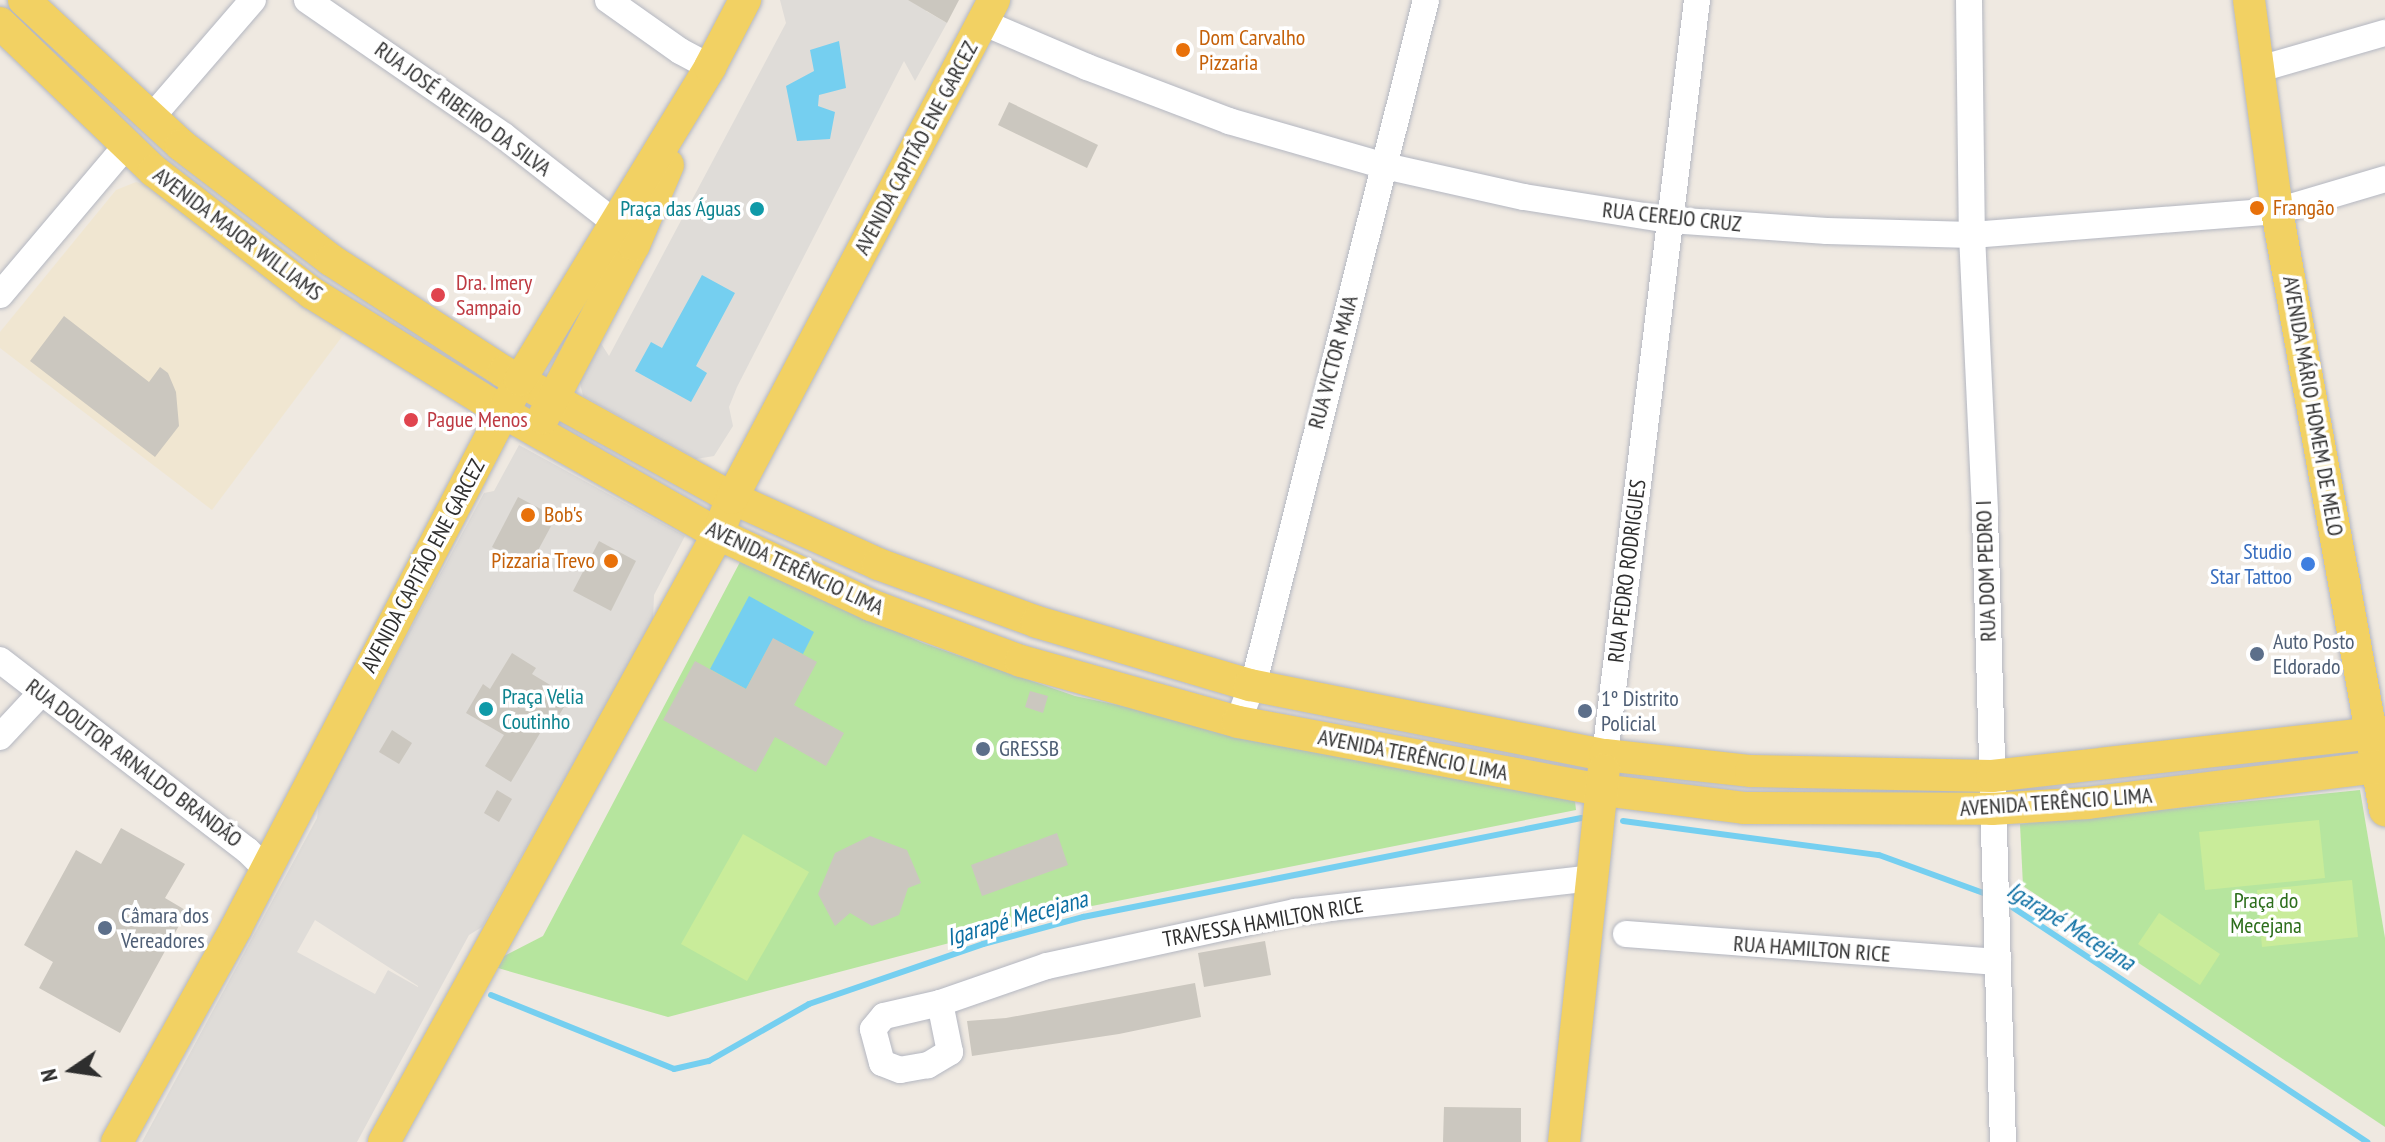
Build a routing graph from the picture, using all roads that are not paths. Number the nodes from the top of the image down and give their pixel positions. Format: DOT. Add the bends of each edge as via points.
graph roads {
  1 [pos="24,0"];
  2 [pos="253,0"];
  3 [pos="307,0"];
  4 [pos="608,0"];
  5 [pos="745,0"];
  6 [pos="1426,0"];
  7 [pos="1697,0"];
  8 [pos="1969,0"];
  9 [pos="2249,0"];
  10 [pos="988,11"];
  11 [pos="0,23"];
  12 [pos="2385,33"];
  13 [pos="710,67"];
  14 [pos="2260,69"];
  15 [pos="151,118"];
  16 [pos="125,147"];
  17 [pos="1385,166"];
  18 [pos="2385,179"];
  19 [pos="2277,211"];
  20 [pos="1670,220"];
  21 [pos="614,222"];
  22 [pos="1972,235"];
  23 [pos="0,295"];
  24 [pos="520,380"];
  25 [pos="553,399"];
  26 [pos="503,412"];
  27 [pos="536,432"];
  28 [pos="732,498"];
  29 [pos="718,534"];
  30 [pos="0,660"];
  31 [pos="1250,685"];
  32 [pos="41,693"];
  33 [pos="1238,722"];
  34 [pos="2379,734"];
  35 [pos="0,737"];
  36 [pos="1605,755"];
  37 [pos="2381,767"];
  38 [pos="1992,776"];
  39 [pos="1601,794"];
  40 [pos="1992,809"];
  41 [pos="2385,810"];
  42 [pos="265,868"];
  43 [pos="1594,872"];
  44 [pos="1626,934"];
  45 [pos="1998,949"];
  46 [pos="940,1003"];
  47 [pos="117,1142"];
  48 [pos="384,1142"];
  49 [pos="1564,1142"];
  50 [pos="2003,1142"];
  1 -- 15 [label="main road, AVENIDA MAJOR WILLIAMS"];
  2 -- 15 [label="street"];
  3 -- 21 [label="street, RUA JOSÉ RIBEIRO DA SILVA" via="504,136"];
  4 -- 13 [label="street"];
  5 -- 13 [label="main road, AVENIDA CAPITÃO ENE GARCEZ"];
  6 -- 17 [label="street, RUA VICTOR MAIA"];
  7 -- 20 [label="street, RUA PEDRO RODRIGUES"];
  8 -- 22 [label="street, RUA DOM PEDRO I"];
  9 -- 14 [label="main road, AVENIDA MÁRIO HOMEM DE MELO"];
  10 -- 17 [label="street, RUA CEREJO CRUZ" via="1087,67 1229,121"];
  10 -- 28 [label="main road, AVENIDA CAPITÃO ENE GARCEZ"];
  11 -- 16 [label="main road, AVENIDA MAJOR WILLIAMS"];
  12 -- 14 [label="street"];
  13 -- 21 [label="main road, AVENIDA CAPITÃO ENE GARCEZ"];
  13 -- 25 [label="main road" via="634,245"];
  14 -- 19 [label="main road, AVENIDA MÁRIO HOMEM DE MELO"];
  15 -- 24 [label="main road, AVENIDA MAJOR WILLIAMS" via="331,260"];
  16 -- 23 [label="street"];
  16 -- 26 [label="main road, AVENIDA MAJOR WILLIAMS" via="312,293"];
  17 -- 20 [label="street, RUA CEREJO CRUZ" via="1524,197"];
  17 -- 31 [label="street, RUA VICTOR MAIA"];
  18 -- 19 [label="street, RUA CEREJO CRUZ"];
  19 -- 22 [label="street, RUA CEREJO CRUZ"];
  19 -- 34 [label="main road, AVENIDA MÁRIO HOMEM DE MELO"];
  20 -- 22 [label="street, RUA CEREJO CRUZ"];
  20 -- 36 [label="street, RUA PEDRO RODRIGUES"];
  21 -- 24 [label="main road, AVENIDA CAPITÃO ENE GARCEZ"];
  22 -- 38 [label="street, RUA DOM PEDRO I"];
  24 -- 25 [label="main road, AVENIDA TERÊNCIO LIMA"];
  24 -- 26 [label="main road, AVENIDA CAPITÃO ENE GARCEZ"];
  25 -- 27 [label="main road"];
  25 -- 28 [label="main road, AVENIDA TERÊNCIO LIMA"];
  26 -- 27 [label="main road, AVENIDA TERÊNCIO LIMA"];
  26 -- 42 [label="main road, AVENIDA CAPITÃO ENE GARCEZ"];
  27 -- 29 [label="main road, AVENIDA TERÊNCIO LIMA"];
  28 -- 29 [label="main road, AVENIDA CAPITÃO ENE GARCEZ"];
  28 -- 31 [label="main road, AVENIDA TERÊNCIO LIMA" via="878,564 1037,622"];
  29 -- 33 [label="main road, AVENIDA TERÊNCIO LIMA" via="871,605 1021,661"];
  29 -- 48 [label="main road, AVENIDA CAPITÃO ENE GARCEZ"];
  30 -- 32 [label="street, RUA DOUTOR ARNALDO BRANDÃO"];
  31 -- 33 [label="street, RUA VICTOR MAIA"];
  31 -- 36 [label="main road, AVENIDA TERÊNCIO LIMA"];
  32 -- 35 [label="street"];
  32 -- 42 [label="street, RUA DOUTOR ARNALDO BRANDÃO"];
  33 -- 39 [label="main road, AVENIDA TERÊNCIO LIMA"];
  34 -- 37 [label="main road, AVENIDA MÁRIO HOMEM DE MELO"];
  34 -- 38 [label="main road, AVENIDA TERÊNCIO LIMA"];
  36 -- 38 [label="main road, AVENIDA TERÊNCIO LIMA" via="1751,771"];
  36 -- 39 [label="main road, RUA PEDRO RODRIGUES"];
  37 -- 40 [label="main road, AVENIDA TERÊNCIO LIMA" via="2088,803"];
  37 -- 41 [label="main road, AVENIDA MÁRIO HOMEM DE MELO"];
  38 -- 40 [label="street, RUA DOM PEDRO I"];
  39 -- 40 [label="main road, AVENIDA TERÊNCIO LIMA" via="1744,808"];
  39 -- 43 [label="main road, RUA PEDRO RODRIGUES"];
  40 -- 45 [label="street, RUA DOM PEDRO I"];
  42 -- 47 [label="main road, AVENIDA CAPITÃO ENE GARCEZ"];
  43 -- 46 [label="street, TRAVESSA HAMILTON RICE" via="1295,912 1076,959"];
  43 -- 49 [label="main road, RUA PEDRO RODRIGUES"];
  44 -- 45 [label="street, RUA HAMILTON RICE"];
  45 -- 50 [label="street, RUA DOM PEDRO I"];
}
